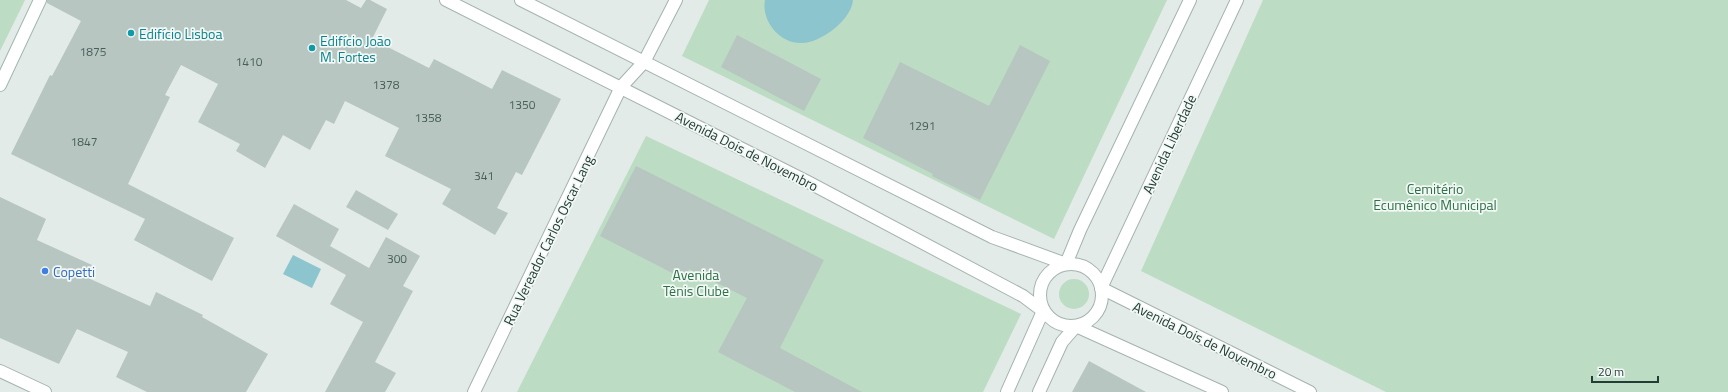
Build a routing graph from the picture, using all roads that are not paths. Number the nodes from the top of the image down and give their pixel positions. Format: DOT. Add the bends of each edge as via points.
graph roads {
  1 [pos="40,0"];
  2 [pos="446,0"];
  3 [pos="521,0"];
  4 [pos="676,0"];
  5 [pos="1190,0"];
  6 [pos="1237,0"];
  7 [pos="644,62"];
  8 [pos="0,85"];
  9 [pos="621,87"];
  10 [pos="1066,264"];
  11 [pos="1101,288"];
  12 [pos="1043,311"];
  13 [pos="1076,326"];
  14 [pos="0,372"];
  15 [pos="45,392"];
  16 [pos="474,392"];
  17 [pos="1007,392"];
  18 [pos="1039,392"];
  19 [pos="1222,392"];
  20 [pos="1310,392"];
  1 -- 8 [label="street"];
  2 -- 9 [label="street, Avenida Dois de Novembro"];
  3 -- 7 [label="street"];
  4 -- 7 [label="street, Rua Vereador Carlos Oscar Lang"];
  5 -- 10 [label="street"];
  6 -- 11 [label="street, Avenida Liberdade"];
  7 -- 9 [label="street, Rua Vereador Carlos Oscar Lang"];
  7 -- 10 [label="street" via="992,237"];
  9 -- 12 [label="street, Avenida Dois de Novembro" via="1023,296"];
  9 -- 16 [label="street, Rua Vereador Carlos Oscar Lang"];
  10 -- 11 [label="street" via="1088,269 1096,277"];
  10 -- 12 [label="street" via="1052,270 1042,281 1039,296"];
  11 -- 13 [label="street" via="1102,300 1097,312 1088,321"];
  11 -- 20 [label="street, Avenida Dois de Novembro"];
  12 -- 13 [label="street" via="1058,324"];
  12 -- 17 [label="street"];
  13 -- 18 [label="street" via="1062,342"];
  13 -- 19 [label="street"];
  14 -- 15 [label="street"];
}
